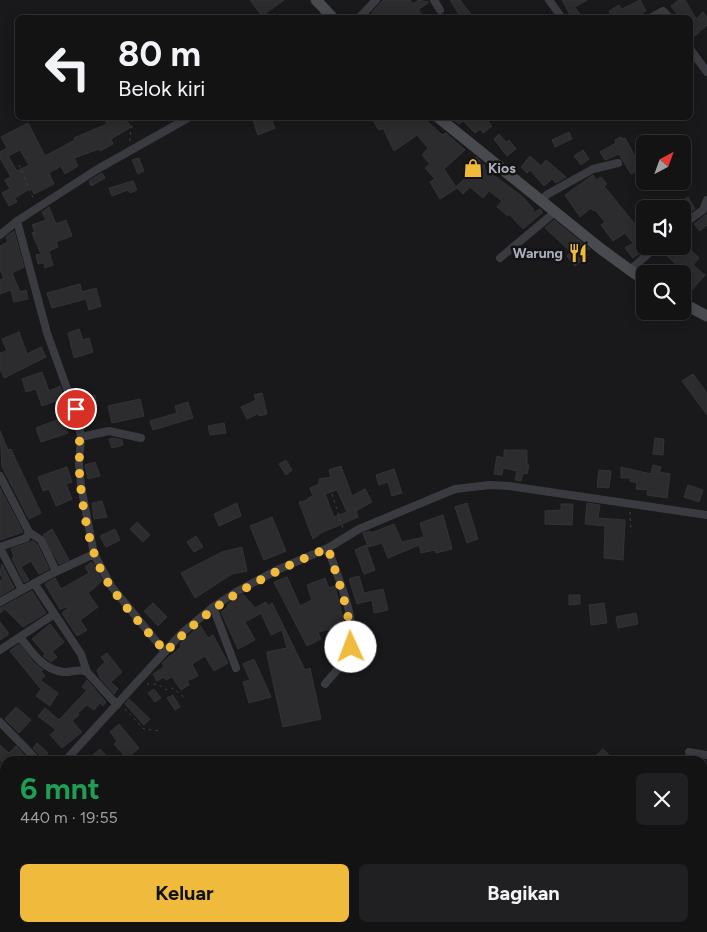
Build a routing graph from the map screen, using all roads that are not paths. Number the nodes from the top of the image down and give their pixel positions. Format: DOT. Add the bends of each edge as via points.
graph roads {
  1 [pos="316,0"];
  2 [pos="376,0"];
  3 [pos="434,0"];
  4 [pos="549,0"];
  5 [pos="440,10"];
  6 [pos="330,15"];
  7 [pos="362,15"];
  8 [pos="560,15"];
  9 [pos="656,15"];
  10 [pos="667,15"];
  11 [pos="693,53"];
  12 [pos="707,72"];
  13 [pos="184,120"];
  14 [pos="442,120"];
  15 [pos="618,163"];
  16 [pos="544,197"];
  17 [pos="707,200"];
  18 [pos="555,212"];
  19 [pos="691,218"];
  20 [pos="17,220"];
  21 [pos="0,235"];
  22 [pos="647,255"];
  23 [pos="500,258"];
  24 [pos="634,267"];
  25 [pos="636,270"];
  26 [pos="691,308"];
  27 [pos="707,316"];
  28 [pos="81,437"];
  29 [pos="141,438"];
  30 [pos="0,476"];
  31 [pos="707,515"];
  32 [pos="29,532"];
  33 [pos="328,548"];
  34 [pos="1,552"];
  35 [pos="94,554"];
  36 [pos="56,571"];
  37 [pos="34,583"];
  38 [pos="22,590"];
  39 [pos="0,602"];
  40 [pos="213,607"];
  41 [pos="53,615"];
  42 [pos="20,636"];
  43 [pos="0,650"];
  44 [pos="166,652"];
  45 [pos="236,668"];
  46 [pos="87,672"];
  47 [pos="325,684"];
  48 [pos="118,705"];
  49 [pos="0,722"];
  50 [pos="689,752"];
  51 [pos="707,755"];
  52 [pos="33,756"];
  53 [pos="69,756"];
  1 -- 6 [label="street"];
  2 -- 7 [label="street"];
  3 -- 5 [label="street"];
  4 -- 8 [label="street"];
  9 -- 10 [label="street" via="663,11"];
  11 -- 12 [label="street"];
  13 -- 20 [label="street"];
  14 -- 16 [label="street"];
  15 -- 16 [label="street" via="594,169"];
  16 -- 18 [label="street"];
  17 -- 19 [label="street" via="702,210"];
  18 -- 23 [label="street"];
  18 -- 24 [label="street"];
  20 -- 21 [label="street"];
  20 -- 28 [label="street" via="47,333 73,399"];
  22 -- 24 [label="street"];
  24 -- 25 [label="street"];
  26 -- 27 [label="street"];
  28 -- 29 [label="street" via="109,431"];
  28 -- 35 [label="street" via="81,486"];
  30 -- 32 [label="street"];
  31 -- 33 [label="street" via="509,486 474,486 455,489"];
  32 -- 34 [label="street" via="26,538"];
  32 -- 36 [label="street" via="41,540"];
  33 -- 40 [label="street" via="277,570"];
  33 -- 47 [label="street" via="346,606 351,647"];
  34 -- 38 [label="street"];
  35 -- 36 [label="street"];
  35 -- 44 [label="street" via="111,586"];
  36 -- 37 [label="street"];
  37 -- 38 [label="street"];
  37 -- 41 [label="street"];
  38 -- 39 [label="street"];
  40 -- 44 [label="street" via="182,633"];
  40 -- 45 [label="street"];
  41 -- 42 [label="street"];
  41 -- 46 [label="street" via="81,654"];
  42 -- 43 [label="street"];
  42 -- 46 [label="street" via="44,665 64,672"];
  44 -- 48 [label="street"];
  46 -- 48 [label="street"];
  48 -- 53 [label="street"];
  49 -- 52 [label="street"];
  50 -- 51 [label="street"];
}
